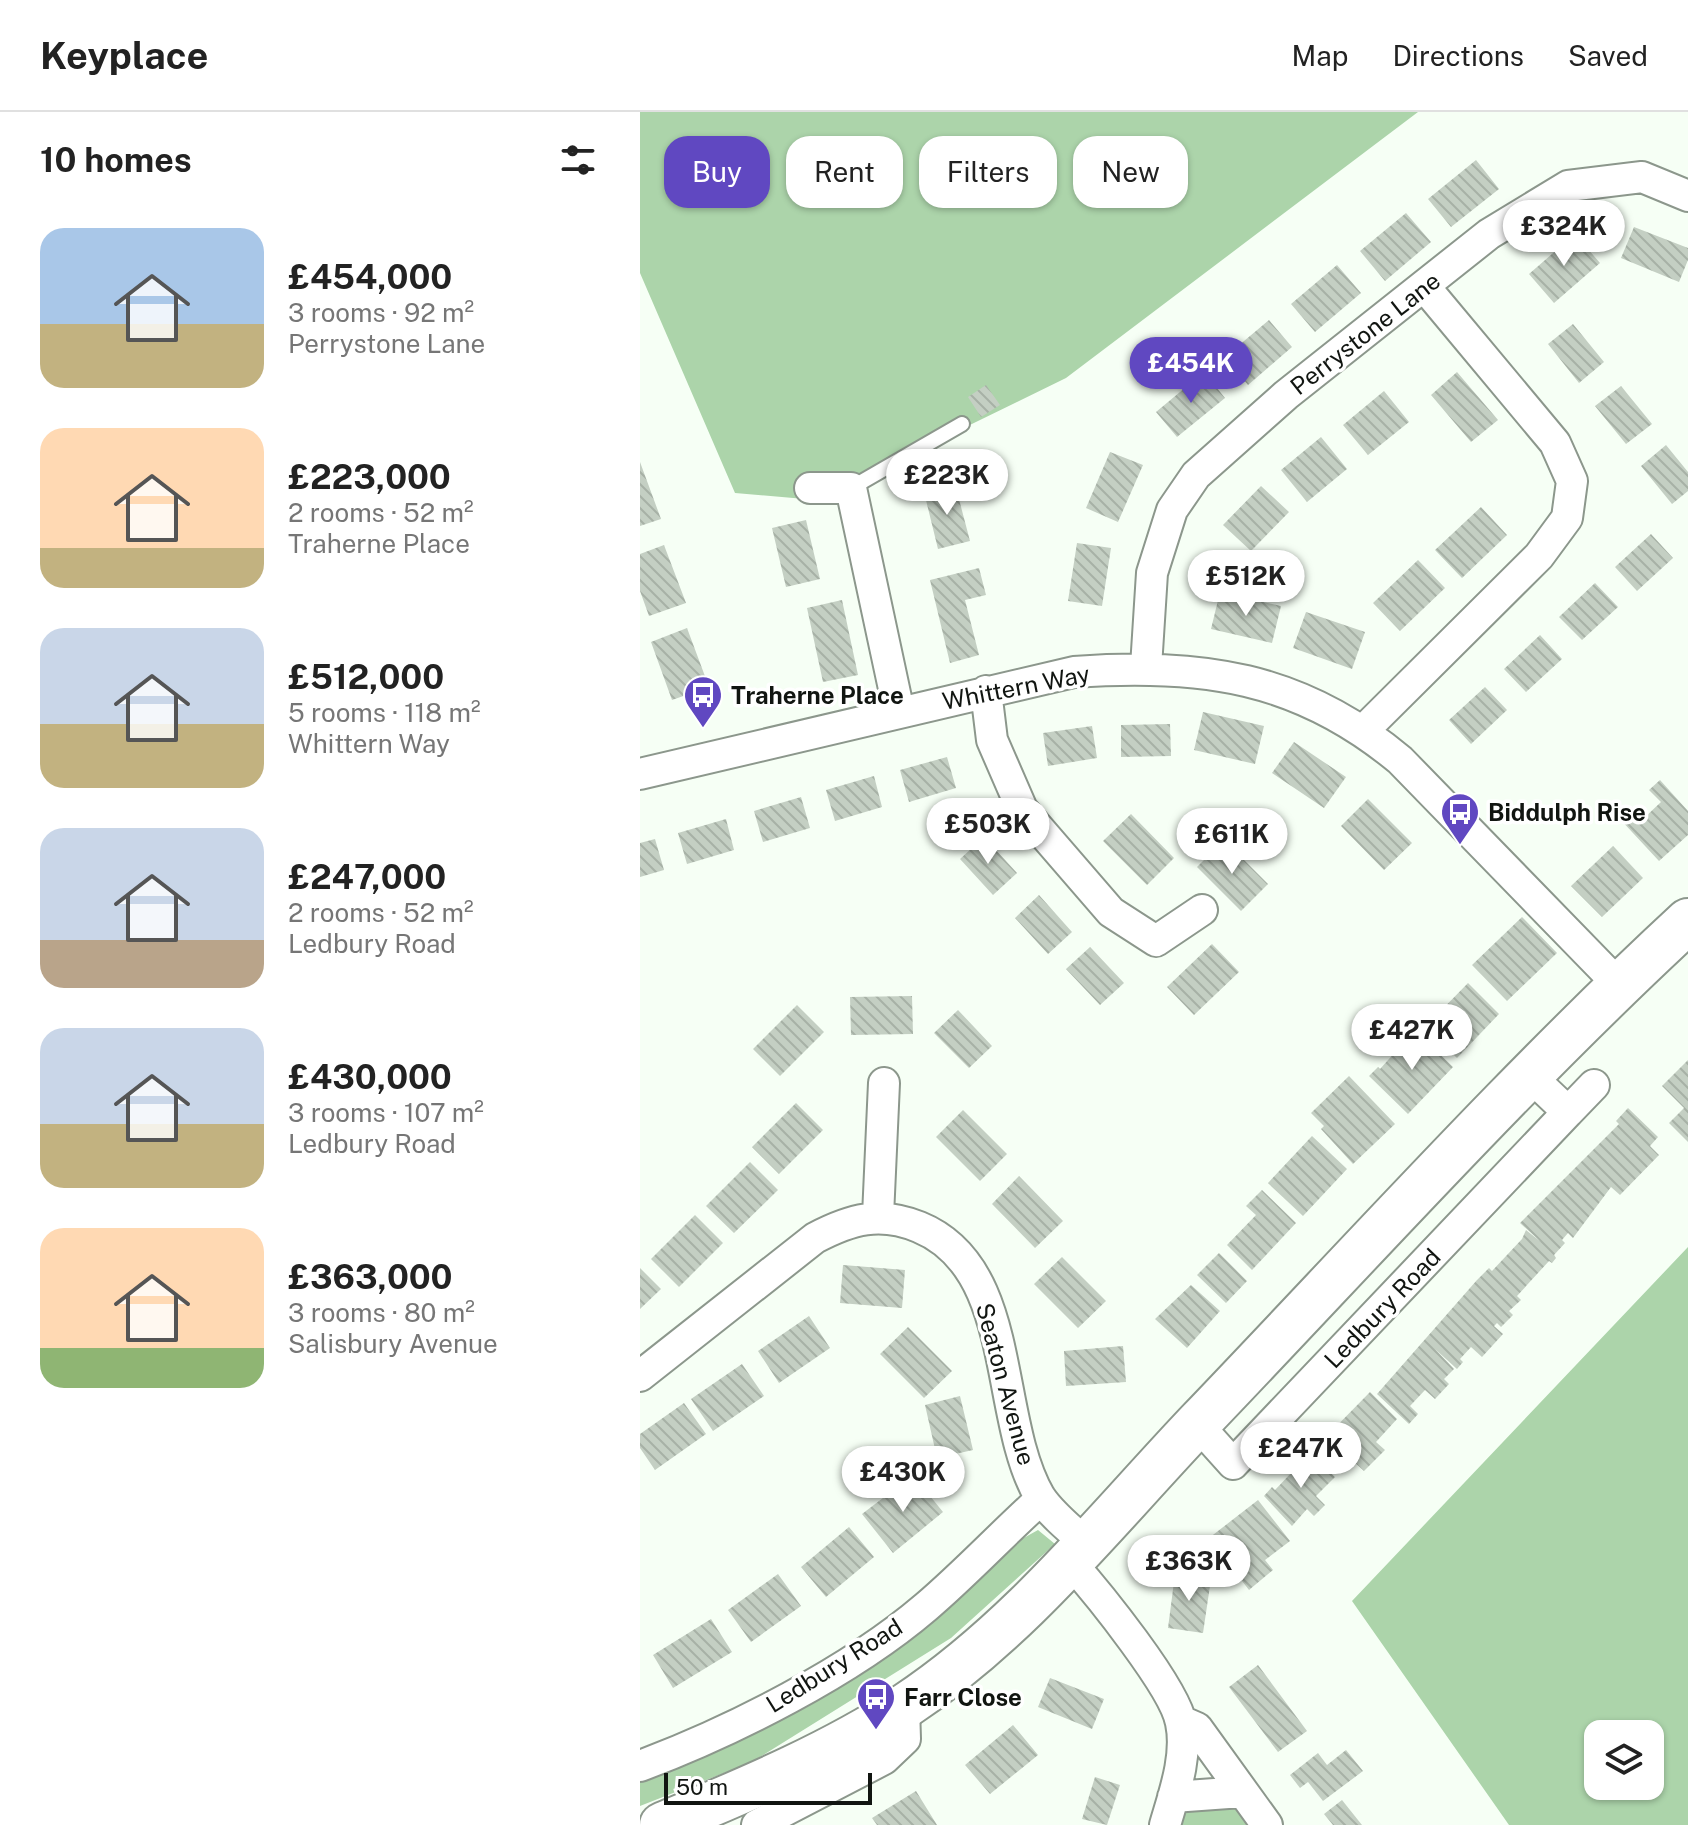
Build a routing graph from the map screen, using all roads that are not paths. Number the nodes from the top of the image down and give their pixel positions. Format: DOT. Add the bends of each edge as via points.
graph roads {
  1 [pos="1688,196"];
  2 [pos="1424,286"];
  3 [pos="962,424"];
  4 [pos="810,488"];
  5 [pos="851,488"];
  6 [pos="1146,667"];
  7 [pos="986,691"];
  8 [pos="899,712"];
  9 [pos="1364,730"];
  10 [pos="640,774"];
  11 [pos="1202,910"];
  12 [pos="1688,921"];
  13 [pos="1619,985"];
  14 [pos="1529,1075"];
  15 [pos="884,1083"];
  16 [pos="1594,1085"];
  17 [pos="1568,1112"];
  18 [pos="878,1216"];
  19 [pos="640,1376"];
  20 [pos="1197,1424"];
  21 [pos="1041,1499"];
  22 [pos="1079,1554"];
  23 [pos="904,1707"];
  24 [pos="1181,1721"];
  25 [pos="640,1766"];
  26 [pos="1242,1792"];
  27 [pos="1169,1811"];
  28 [pos="662,1825"];
  29 [pos="757,1825"];
  30 [pos="1267,1825"];
  1 -- 2 [label="street, Perrystone Lane" via="1642,177 1568,186 1489,234"];
  2 -- 6 [label="street, Perrystone Lane" via="1286,395 1196,475 1172,510 1152,573"];
  2 -- 9 [label="street" via="1555,443 1572,481 1567,518 1539,556"];
  3 -- 5 [label="lane"];
  4 -- 5 [label="street"];
  5 -- 8 [label="street"];
  6 -- 7 [label="street, Whittern Way" via="1074,672"];
  6 -- 9 [label="street, Whittern Way" via="1223,675 1288,692"];
  7 -- 8 [label="street, Whittern Way"];
  7 -- 11 [label="street" via="992,740 1022,809 1111,912 1156,941"];
  8 -- 10 [label="street, Whittern Way"];
  9 -- 13 [label="street, Whittern Way" via="1400,760"];
  12 -- 13 [label="highway"];
  13 -- 14 [label="highway"];
  14 -- 17 [label="street"];
  14 -- 20 [label="highway"];
  15 -- 18 [label="street"];
  16 -- 17 [label="street, Ledbury Road"];
  17 -- 20 [label="street, Ledbury Road" via="1233,1464"];
  18 -- 19 [label="street" via="842,1224 815,1238"];
  18 -- 21 [label="street, Seaton Avenue" via="932,1232 957,1251 977,1282"];
  20 -- 22 [label="highway"];
  21 -- 22 [label="street, Seaton Avenue"];
  21 -- 25 [label="street, Ledbury Road" via="925,1608 854,1659 745,1720"];
  22 -- 23 [label="highway" via="975,1654"];
  22 -- 24 [label="street, Seaton Avenue" via="1169,1691"];
  23 -- 28 [label="highway" via="772,1779"];
  23 -- 29 [label="street" via="905,1739 884,1759"];
  24 -- 26 [label="street" via="1197,1728"];
  24 -- 27 [label="street" via="1183,1746"];
  26 -- 27 [label="street"];
  26 -- 30 [label="street"];
}
